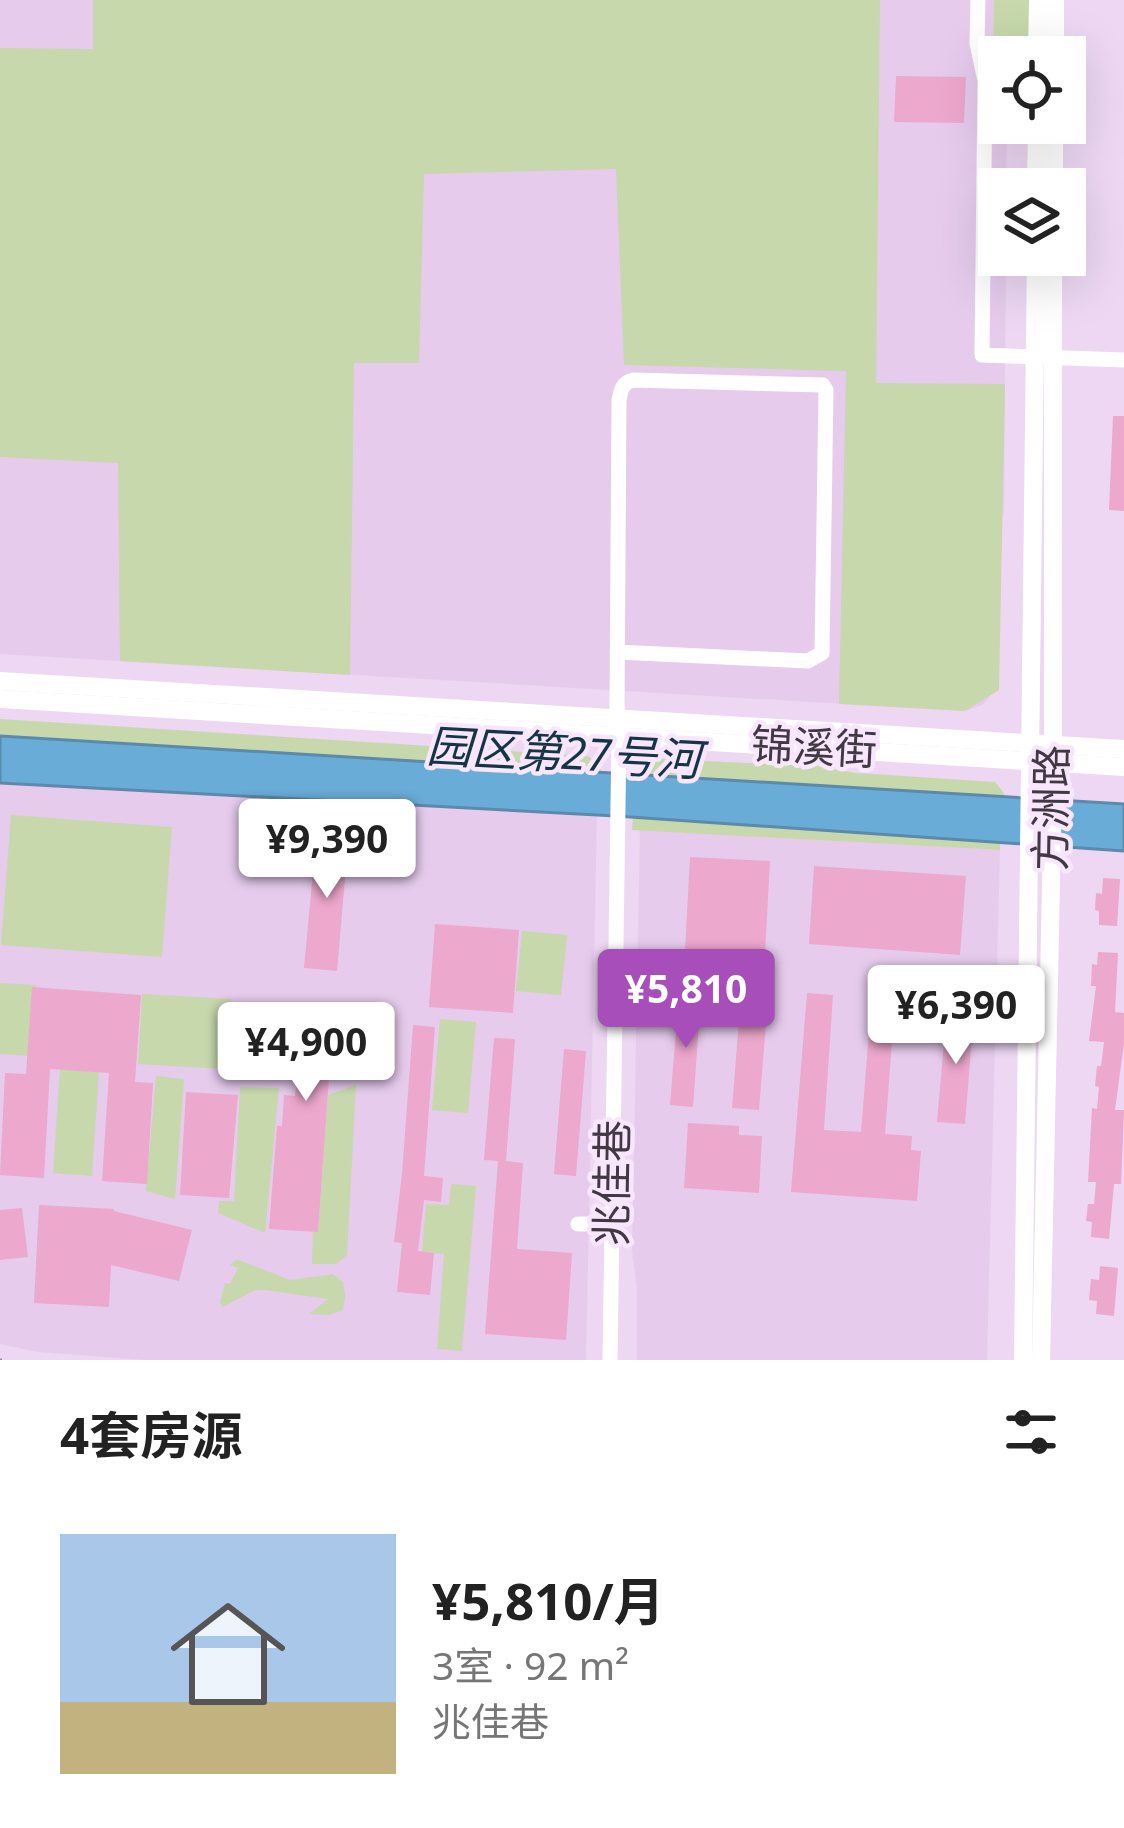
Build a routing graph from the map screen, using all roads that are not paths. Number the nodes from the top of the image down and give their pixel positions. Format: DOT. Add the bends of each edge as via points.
graph roads {
  1 [pos="978,0"];
  2 [pos="1038,0"];
  3 [pos="1055,0"];
  4 [pos="1037,36"];
  5 [pos="1055,36"];
  6 [pos="978,45"];
  7 [pos="990,144"];
  8 [pos="1037,276"];
  9 [pos="1051,276"];
  10 [pos="1043,356"];
  11 [pos="1124,360"];
  12 [pos="617,652"];
  13 [pos="0,681"];
  14 [pos="0,699"];
  15 [pos="618,727"];
  16 [pos="1124,749"];
  17 [pos="1030,752"];
  18 [pos="1052,754"];
  19 [pos="1124,767"];
  20 [pos="578,1224"];
  21 [pos="611,1225"];
  22 [pos="610,1360"];
  23 [pos="1023,1360"];
  24 [pos="1041,1360"];
  1 -- 6 [label="street"];
  2 -- 4 [label="main road"];
  3 -- 5 [label="main road"];
  7 -- 10 [label="street" via="982,355"];
  8 -- 10 [label="main road, 方洲路"];
  9 -- 10 [label="main road, 方洲路"];
  10 -- 11 [label="street"];
  10 -- 17 [label="main road, 方洲路"];
  10 -- 18 [label="main road, 方洲路"];
  12 -- 12 [label="street, 兆佳巷" via="808,661 822,653 823,385 626,382 619,400"];
  12 -- 15 [label="street, 兆佳巷"];
  13 -- 15 [label="main road, 锦溪街"];
  14 -- 15 [label="main road, 锦溪街"];
  15 -- 17 [label="main road, 锦溪街"];
  15 -- 21 [label="street, 兆佳巷"];
  16 -- 18 [label="main road, 锦溪街"];
  17 -- 18 [label="main road, 锦溪街"];
  17 -- 23 [label="main road, 方洲路"];
  18 -- 19 [label="main road, 锦溪街"];
  18 -- 24 [label="main road, 方洲路"];
  20 -- 21 [label="street"];
  21 -- 22 [label="street, 兆佳巷"];
}
